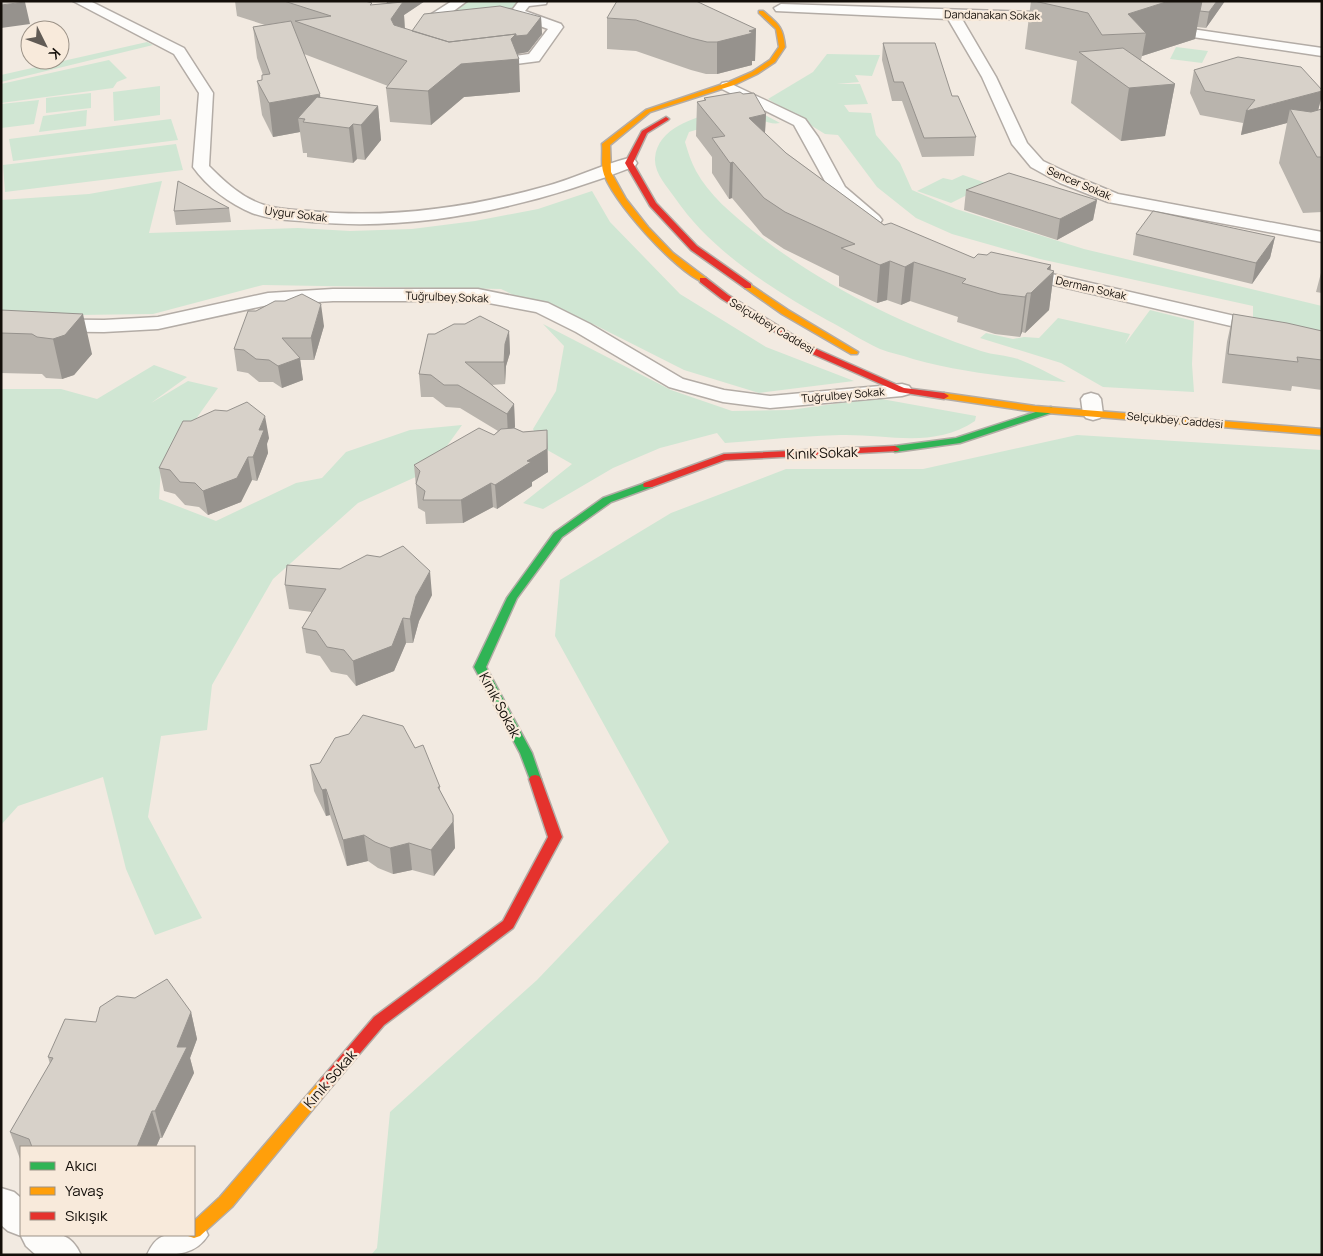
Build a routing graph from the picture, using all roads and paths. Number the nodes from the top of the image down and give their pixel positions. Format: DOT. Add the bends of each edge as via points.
graph roads {
  1 [pos="79,1"];
  2 [pos="461,1"];
  3 [pos="541,1"];
  4 [pos="776,4"];
  5 [pos="517,13"];
  6 [pos="953,14"];
  7 [pos="435,18"];
  8 [pos="1079,18"];
  9 [pos="792,21"];
  10 [pos="419,26"];
  11 [pos="1154,27"];
  12 [pos="1322,52"];
  13 [pos="469,66"];
  14 [pos="740,89"];
  15 [pos="629,163"];
  16 [pos="607,172"];
  17 [pos="892,230"];
  18 [pos="1322,237"];
  19 [pos="1002,268"];
  20 [pos="1,325"];
  21 [pos="1322,345"];
  22 [pos="868,359"];
  23 [pos="902,390"];
  24 [pos="1051,410"];
  25 [pos="1322,432"];
  26 [pos="1,1203"];
  27 [pos="20,1219"];
  28 [pos="195,1230"];
  29 [pos="40,1236"];
  30 [pos="189,1236"];
  31 [pos="64,1255"];
  32 [pos="165,1255"];
  1 -- 16 [label="street, Uygur Sokak" via="179,51 206,93 201,167 223,191 258,210 324,219 413,216 501,204"];
  2 -- 7 [label="street"];
  3 -- 5 [label="street" via="525,3"];
  4 -- 6 [label="street, Dandanakan Sokak"];
  4 -- 9 [label="street"];
  4 -- 14 [label="street, Selçukbey Caddesi" via="757,9 780,31 782,45 774,62"];
  5 -- 7 [label="street"];
  5 -- 13 [label="street" via="556,27 534,58"];
  6 -- 8 [label="street, Dandanakan Sokak"];
  6 -- 18 [label="street, Sencer Sokak" via="989,78 1020,144 1037,164 1066,180 1114,198"];
  7 -- 10 [label="street"];
  11 -- 12 [label="street"];
  14 -- 15 [label="street, Selçukbey Caddesi" via="675,114 644,132"];
  14 -- 16 [label="street, Selçukbey Caddesi" via="649,110 606,144"];
  14 -- 17 [label="street" via="800,122 838,190 875,221"];
  15 -- 16 [label="street, Uygur Sokak"];
  15 -- 22 [label="street, Selçukbey Caddesi" via="653,204 694,248 785,312"];
  16 -- 23 [label="street, Selçukbey Caddesi" via="645,229 724,298 811,350"];
  19 -- 21 [label="street, Derman Sokak" via="1280,332"];
  20 -- 23 [label="street, Tuğrulbey Sokak" via="158,323 268,299 333,295 478,296 541,307 676,383 722,396 770,402"];
  23 -- 24 [label="street, Selçukbey Caddesi"];
  24 -- 25 [label="street, Selçukbey Caddesi" via="1093,402"];
  24 -- 28 [label="street, Kınık Sokak" via="957,441 889,450 724,457 607,500 558,535 512,598 480,667 526,753 555,837 508,924 379,1021 226,1202"];
  26 -- 27 [label="street"];
  29 -- 31 [label="street"];
  30 -- 32 [label="street"];
}
